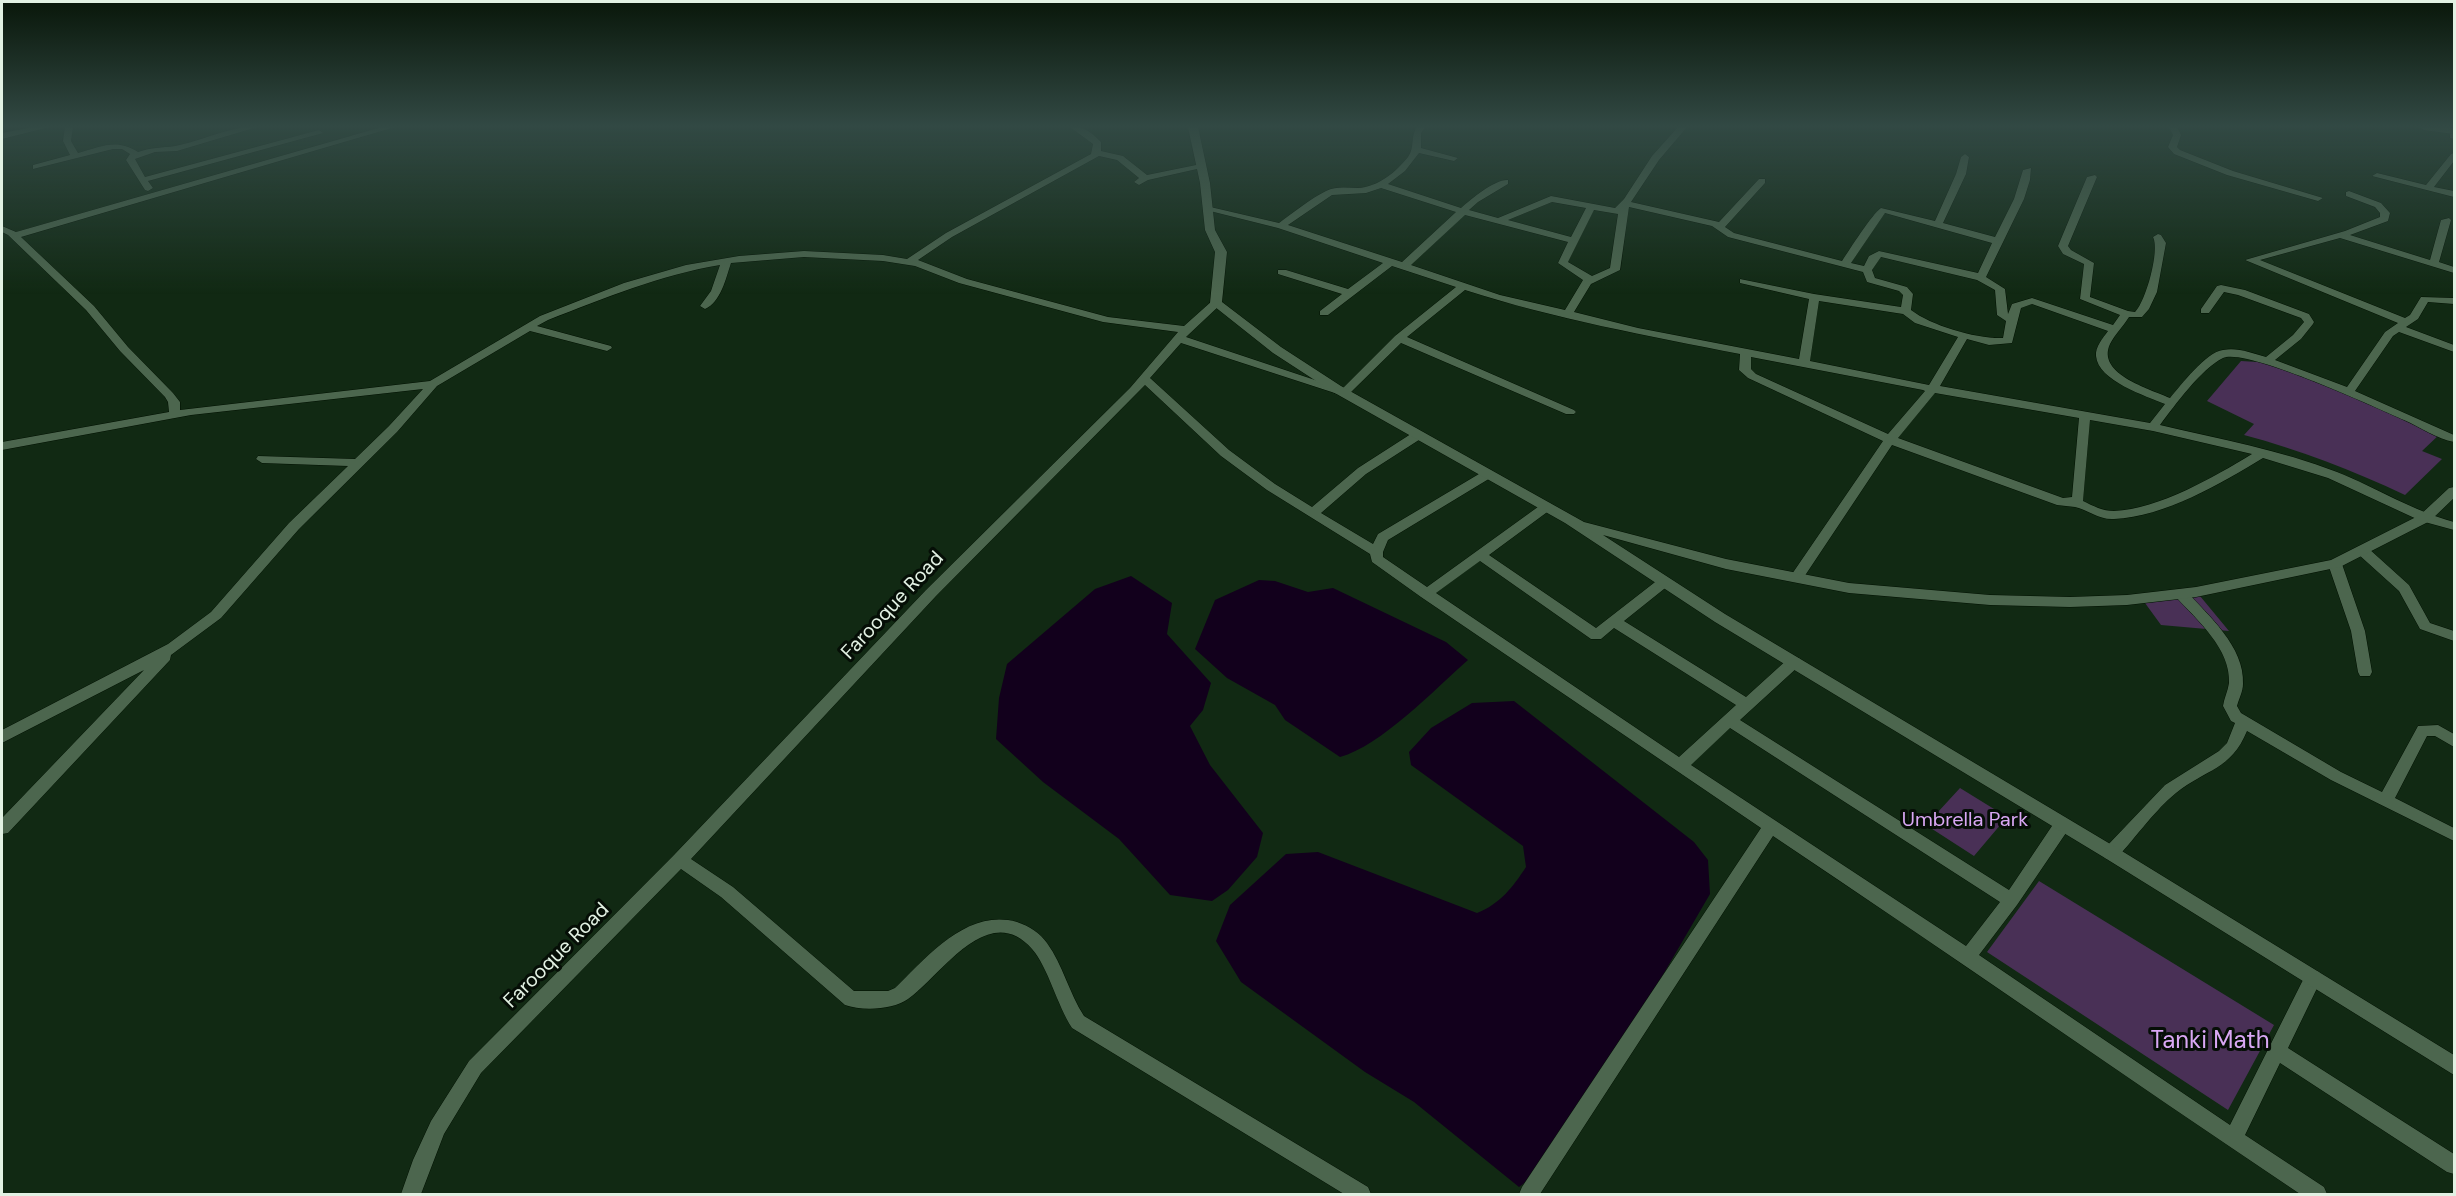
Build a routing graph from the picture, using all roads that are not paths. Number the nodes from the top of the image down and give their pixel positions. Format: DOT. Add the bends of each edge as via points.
graph roads {
  1 [pos="145,183"];
  2 [pos="202,183"];
  3 [pos="1046,183"];
  4 [pos="1205,183"];
  5 [pos="1384,183"];
  6 [pos="1504,183"];
  7 [pos="1638,183"];
  8 [pos="1760,183"];
  9 [pos="1957,183"];
  10 [pos="2025,183"];
  11 [pos="2090,183"];
  12 [pos="2265,183"];
  13 [pos="2406,183"];
  14 [pos="2433,183"];
  15 [pos="1381,185"];
  16 [pos="2428,188"];
  17 [pos="2349,194"];
  18 [pos="2454,194"];
  19 [pos="154,197"];
  20 [pos="2318,198"];
  21 [pos="1626,205"];
  22 [pos="1591,207"];
  23 [pos="1209,208"];
  24 [pos="1465,212"];
  25 [pos="2446,220"];
  26 [pos="1499,221"];
  27 [pos="1938,224"];
  28 [pos="1281,226"];
  29 [pos="1720,226"];
  30 [pos="2,229"];
  31 [pos="2339,235"];
  32 [pos="14,236"];
  33 [pos="2158,237"];
  34 [pos="1575,241"];
  35 [pos="1997,241"];
  36 [pos="728,261"];
  37 [pos="910,261"];
  38 [pos="1390,262"];
  39 [pos="1845,264"];
  40 [pos="2434,264"];
  41 [pos="1404,266"];
  42 [pos="1867,270"];
  43 [pos="2454,270"];
  44 [pos="1282,272"];
  45 [pos="1980,278"];
  46 [pos="1744,281"];
  47 [pos="1587,282"];
  48 [pos="1464,286"];
  49 [pos="1349,293"];
  50 [pos="1814,297"];
  51 [pos="2454,301"];
  52 [pos="1216,303"];
  53 [pos="705,306"];
  54 [pos="1906,310"];
  55 [pos="2205,311"];
  56 [pos="1324,313"];
  57 [pos="1568,313"];
  58 [pos="2126,314"];
  59 [pos="2012,319"];
  60 [pos="2402,325"];
  61 [pos="527,327"];
  62 [pos="2115,330"];
  63 [pos="1184,334"];
  64 [pos="1964,335"];
  65 [pos="1399,338"];
  66 [pos="607,348"];
  67 [pos="2454,350"];
  68 [pos="1746,354"];
  69 [pos="2268,360"];
  70 [pos="1804,363"];
  71 [pos="1144,378"];
  72 [pos="433,384"];
  73 [pos="1933,388"];
  74 [pos="1344,393"];
  75 [pos="2348,393"];
  76 [pos="2172,403"];
  77 [pos="1570,412"];
  78 [pos="175,414"];
  79 [pos="2085,415"];
  80 [pos="2153,427"];
  81 [pos="1418,435"];
  82 [pos="2454,439"];
  83 [pos="1891,440"];
  84 [pos="2,446"];
  85 [pos="2263,453"];
  86 [pos="262,459"];
  87 [pos="358,463"];
  88 [pos="1488,474"];
  89 [pos="2454,491"];
  90 [pos="2075,502"];
  91 [pos="1546,507"];
  92 [pos="1312,513"];
  93 [pos="2425,518"];
  94 [pos="1570,520"];
  95 [pos="2454,526"];
  96 [pos="2363,551"];
  97 [pos="1376,552"];
  98 [pos="1480,555"];
  99 [pos="2335,564"];
  100 [pos="1797,577"];
  101 [pos="1664,582"];
  102 [pos="1426,594"];
  103 [pos="2181,594"];
  104 [pos="1614,621"];
  105 [pos="2454,636"];
  106 [pos="172,648"];
  107 [pos="1794,662"];
  108 [pos="2365,672"];
  109 [pos="1747,705"];
  110 [pos="1730,721"];
  111 [pos="2243,722"];
  112 [pos="2,737"];
  113 [pos="2454,741"];
  114 [pos="1680,765"];
  115 [pos="2386,800"];
  116 [pos="2062,825"];
  117 [pos="1770,827"];
  118 [pos="2,828"];
  119 [pos="2454,835"];
  120 [pos="2111,853"];
  121 [pos="680,860"];
  122 [pos="2011,900"];
  123 [pos="1967,957"];
  124 [pos="2313,978"];
  125 [pos="2277,1051"];
  126 [pos="2454,1066"];
  127 [pos="2234,1139"];
  128 [pos="2454,1165"];
  129 [pos="411,1194"];
  130 [pos="1361,1194"];
  131 [pos="1529,1194"];
  132 [pos="2317,1194"];
  1 -- 19 [label="street"];
  2 -- 19 [label="street"];
  3 -- 37 [label="street" via="949,235"];
  4 -- 23 [label="main road"];
  5 -- 15 [label="street"];
  6 -- 24 [label="street" via="1475,200"];
  7 -- 21 [label="street"];
  8 -- 29 [label="street"];
  9 -- 27 [label="street"];
  10 -- 35 [label="street" via="2021,199"];
  11 -- 58 [label="street" via="2064,249 2089,263 2085,299"];
  12 -- 20 [label="street"];
  13 -- 16 [label="street"];
  14 -- 16 [label="street"];
  15 -- 24 [label="street"];
  15 -- 28 [label="street" via="1329,193"];
  16 -- 18 [label="street"];
  17 -- 31 [label="street" via="2378,205 2385,219"];
  19 -- 32 [label="street"];
  21 -- 22 [label="street" via="1617,211"];
  21 -- 29 [label="street"];
  21 -- 47 [label="street" via="1615,270"];
  22 -- 26 [label="street" via="1551,199"];
  22 -- 34 [label="street"];
  23 -- 28 [label="street"];
  23 -- 52 [label="main road" via="1210,230 1222,260"];
  24 -- 26 [label="street"];
  24 -- 41 [label="street"];
  25 -- 40 [label="street"];
  26 -- 34 [label="street"];
  27 -- 35 [label="street"];
  27 -- 39 [label="street" via="1881,211"];
  28 -- 38 [label="street"];
  29 -- 39 [label="street" via="1731,235"];
  30 -- 32 [label="street"];
  31 -- 40 [label="street"];
  31 -- 60 [label="street" via="2250,260"];
  32 -- 78 [label="street" via="90,308 124,350 169,395"];
  33 -- 58 [label="street" via="2161,243 2149,300 2138,315"];
  34 -- 47 [label="street" via="1564,266 1587,275"];
  35 -- 45 [label="street"];
  36 -- 37 [label="street" via="804,254"];
  36 -- 53 [label="street" via="716,292"];
  36 -- 61 [label="street" via="628,285"];
  37 -- 63 [label="street" via="963,281 1107,320"];
  38 -- 41 [label="street"];
  38 -- 49 [label="street"];
  39 -- 42 [label="street"];
  40 -- 43 [label="street"];
  41 -- 48 [label="street"];
  42 -- 45 [label="street" via="1879,254"];
  42 -- 54 [label="street" via="1870,280 1908,294"];
  44 -- 49 [label="street"];
  45 -- 59 [label="street" via="2000,289 2002,315"];
  46 -- 50 [label="street"];
  47 -- 57 [label="street"];
  48 -- 57 [label="street"];
  48 -- 65 [label="street"];
  49 -- 56 [label="street"];
  50 -- 54 [label="street"];
  50 -- 70 [label="street"];
  51 -- 60 [label="street" via="2426,299 2414,317"];
  52 -- 63 [label="street, Farooque Road"];
  52 -- 74 [label="main road" via="1277,350"];
  54 -- 64 [label="street" via="1919,321"];
  55 -- 69 [label="street" via="2221,288 2305,316 2309,322 2297,337"];
  57 -- 68 [label="street"];
  58 -- 62 [label="street"];
  59 -- 62 [label="street" via="2016,306 2032,301"];
  59 -- 64 [label="street" via="2010,338 2005,342"];
  60 -- 67 [label="street"];
  60 -- 75 [label="street" via="2389,334"];
  61 -- 66 [label="street"];
  61 -- 72 [label="street"];
  62 -- 76 [label="street" via="2103,346 2104,366 2122,381"];
  63 -- 71 [label="street, Farooque Road"];
  63 -- 74 [label="street"];
  64 -- 73 [label="street"];
  65 -- 74 [label="street"];
  65 -- 77 [label="street"];
  68 -- 70 [label="street"];
  68 -- 83 [label="street" via="1747,373"];
  69 -- 75 [label="street"];
  69 -- 76 [label="street" via="2225,352"];
  70 -- 73 [label="street"];
  71 -- 92 [label="street" via="1225,453"];
  71 -- 121 [label="street, Farooque Road" via="931,593"];
  72 -- 78 [label="street"];
  72 -- 87 [label="street"];
  73 -- 79 [label="street"];
  73 -- 83 [label="street"];
  74 -- 81 [label="main road"];
  75 -- 82 [label="street"];
  76 -- 80 [label="street"];
  78 -- 84 [label="street"];
  79 -- 80 [label="street"];
  79 -- 90 [label="street"];
  80 -- 85 [label="street"];
  81 -- 88 [label="main road"];
  81 -- 92 [label="street" via="1362,471"];
  83 -- 90 [label="street" via="2051,499"];
  83 -- 100 [label="street"];
  85 -- 90 [label="street" via="2144,509 2103,514"];
  85 -- 93 [label="street" via="2332,475"];
  86 -- 87 [label="street"];
  87 -- 106 [label="street" via="294,526 216,615"];
  88 -- 91 [label="main road"];
  88 -- 97 [label="street" via="1383,537"];
  89 -- 93 [label="main road"];
  91 -- 94 [label="main road"];
  91 -- 98 [label="street"];
  92 -- 97 [label="street"];
  93 -- 95 [label="street"];
  93 -- 96 [label="main road"];
  94 -- 100 [label="main road" via="1725,564"];
  94 -- 101 [label="main road"];
  96 -- 99 [label="main road"];
  96 -- 105 [label="street" via="2404,588 2425,626"];
  97 -- 102 [label="street" via="1383,565"];
  98 -- 102 [label="street"];
  98 -- 104 [label="street" via="1596,635"];
  99 -- 103 [label="main road"];
  99 -- 108 [label="street" via="2358,631"];
  100 -- 103 [label="main road" via="1890,593 1990,600 2070,602"];
  101 -- 104 [label="street"];
  101 -- 107 [label="main road"];
  102 -- 114 [label="street"];
  103 -- 111 [label="street" via="2214,632 2231,660 2236,683 2230,706"];
  104 -- 109 [label="street"];
  106 -- 112 [label="street"];
  106 -- 118 [label="street"];
  107 -- 109 [label="street"];
  107 -- 116 [label="main road"];
  109 -- 110 [label="street"];
  110 -- 114 [label="street"];
  110 -- 122 [label="street"];
  111 -- 115 [label="street"];
  111 -- 120 [label="street" via="2233,746 2224,755 2170,789"];
  113 -- 115 [label="street" via="2438,731 2423,730"];
  114 -- 117 [label="street"];
  115 -- 119 [label="street"];
  116 -- 120 [label="main road"];
  116 -- 122 [label="street"];
  117 -- 123 [label="street"];
  117 -- 131 [label="street"];
  120 -- 124 [label="main road"];
  121 -- 129 [label="street, Farooque Road" via="475,1067 436,1131"];
  121 -- 130 [label="street" via="727,892 851,999 889,999 901,994 969,934 982,928 999,925 1022,931 1042,949 1067,1007 1078,1022"];
  122 -- 123 [label="street"];
  123 -- 127 [label="street"];
  124 -- 125 [label="street"];
  124 -- 126 [label="main road"];
  125 -- 127 [label="street"];
  125 -- 128 [label="street"];
  127 -- 132 [label="street"];
}
